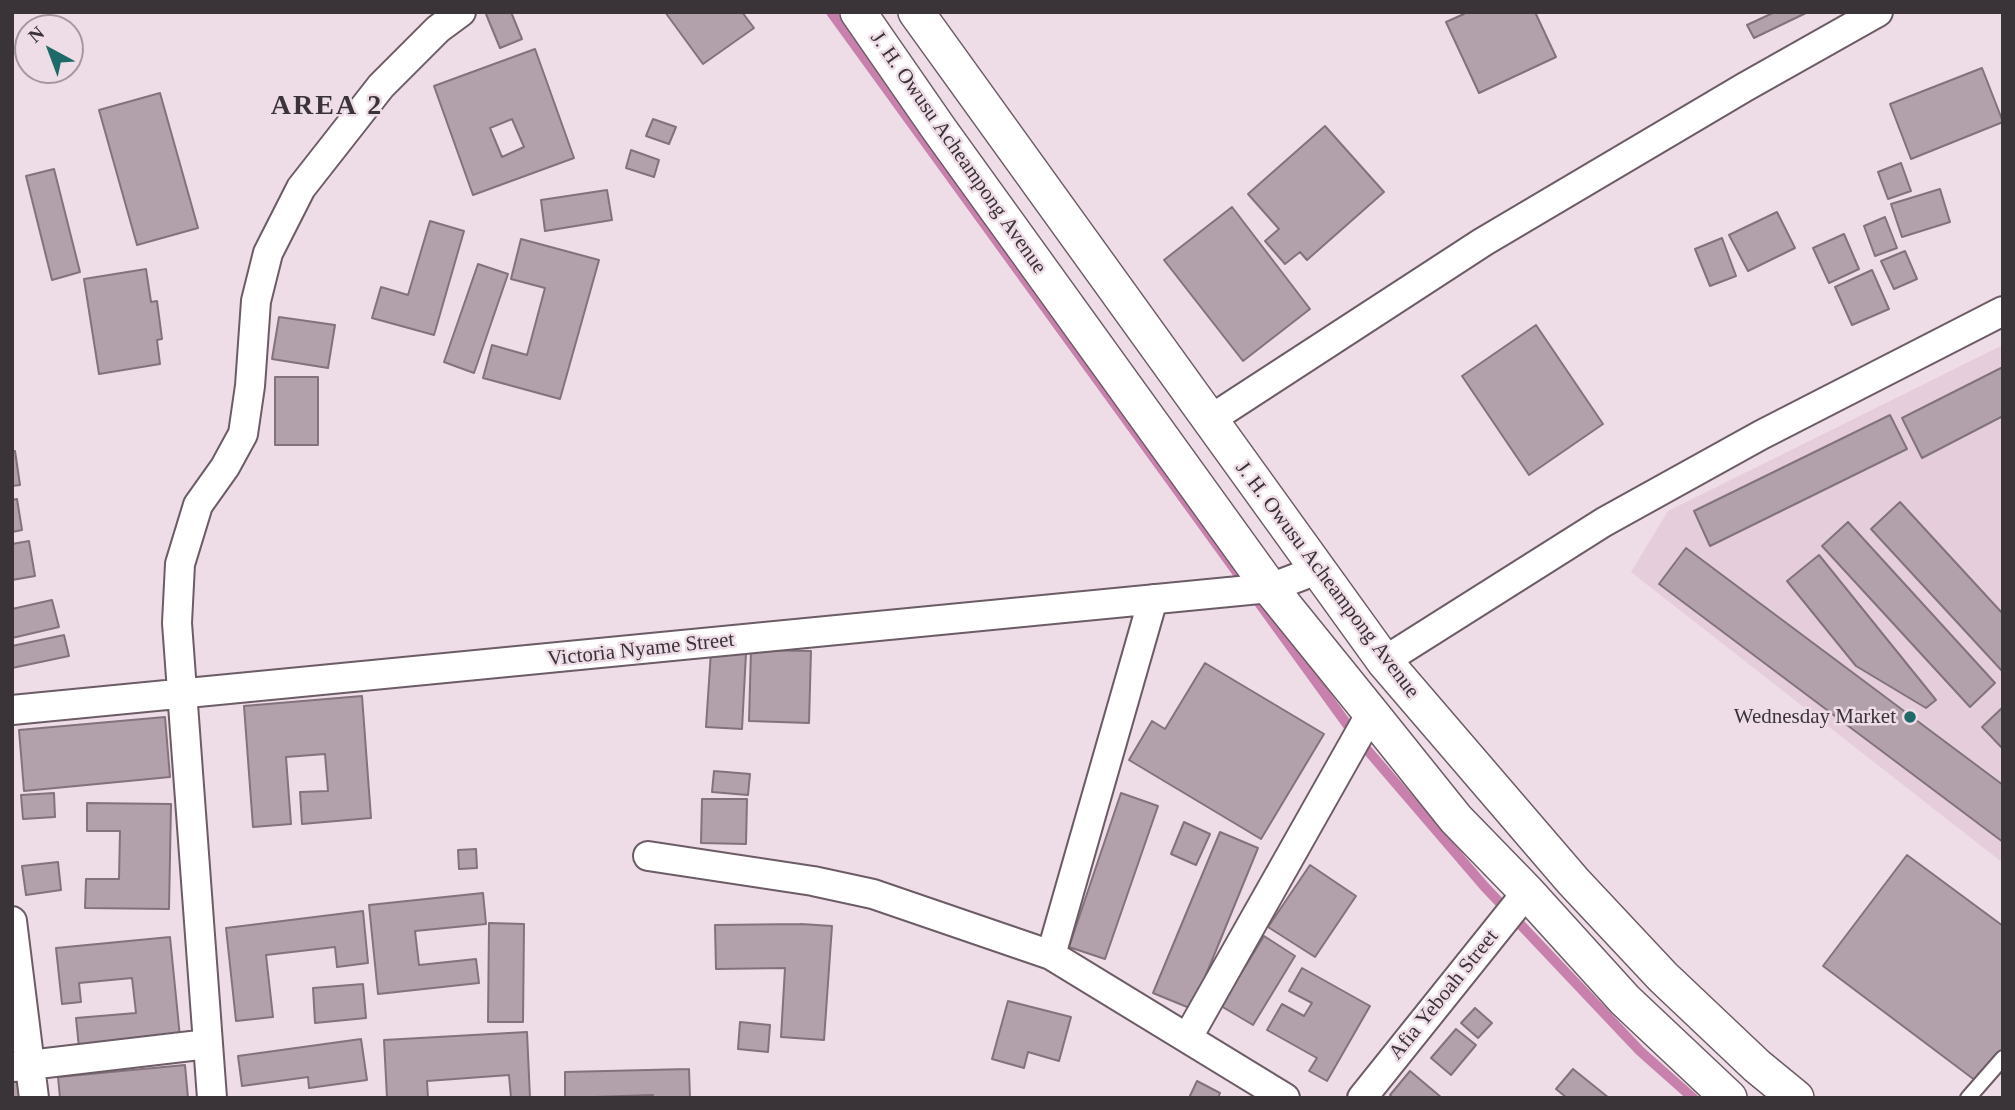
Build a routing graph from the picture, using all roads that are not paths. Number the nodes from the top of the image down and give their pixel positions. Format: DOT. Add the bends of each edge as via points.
graph roads {
  1 [pos="461,12"];
  2 [pos="858,12"];
  3 [pos="916,12"];
  4 [pos="1878,12"];
  5 [pos="2003,311"];
  6 [pos="1208,421"];
  7 [pos="1318,570"];
  8 [pos="1270,588"];
  9 [pos="1153,599"];
  10 [pos="1384,661"];
  11 [pos="183,695"];
  12 [pos="12,710"];
  13 [pos="1371,713"];
  14 [pos="648,856"];
  15 [pos="1527,892"];
  16 [pos="12,921"];
  17 [pos="1051,955"];
  18 [pos="1188,1037"];
  19 [pos="208,1044"];
  20 [pos="2003,1058"];
  21 [pos="21,1066"];
  22 [pos="34,1098"];
  23 [pos="212,1098"];
  24 [pos="1285,1098"];
  25 [pos="1362,1098"];
  26 [pos="1729,1098"];
  27 [pos="1796,1098"];
  28 [pos="1968,1098"];
  1 -- 11 [label="street" via="381,86 301,188 268,253 256,301 243,434 198,505 180,564 177,623"];
  2 -- 8 [label="street, J. H. Owusu Acheampong Avenue"];
  3 -- 6 [label="street, J. H. Owusu Acheampong Avenue"];
  4 -- 6 [label="street" via="1483,243"];
  5 -- 10 [label="street" via="1761,435 1616,516"];
  6 -- 7 [label="street, J. H. Owusu Acheampong Avenue"];
  7 -- 8 [label="street, Victoria Nyame Street"];
  7 -- 10 [label="street, J. H. Owusu Acheampong Avenue"];
  8 -- 9 [label="street, Victoria Nyame Street"];
  8 -- 13 [label="street, J. H. Owusu Acheampong Avenue"];
  9 -- 11 [label="street, Victoria Nyame Street"];
  9 -- 17 [label="street"];
  10 -- 27 [label="street, J. H. Owusu Acheampong Avenue" via="1645,958"];
  11 -- 12 [label="street, Victoria Nyame Street"];
  11 -- 19 [label="street"];
  13 -- 15 [label="street, J. H. Owusu Acheampong Avenue" via="1456,819"];
  13 -- 18 [label="street"];
  14 -- 17 [label="street" via="873,894"];
  15 -- 25 [label="street, Afia Yeboah Street"];
  15 -- 26 [label="street, J. H. Owusu Acheampong Avenue" via="1625,1000"];
  16 -- 21 [label="street"];
  17 -- 18 [label="street"];
  18 -- 24 [label="street"];
  19 -- 21 [label="street"];
  19 -- 23 [label="street"];
  20 -- 28 [label="lane"];
  21 -- 22 [label="street"];
}
